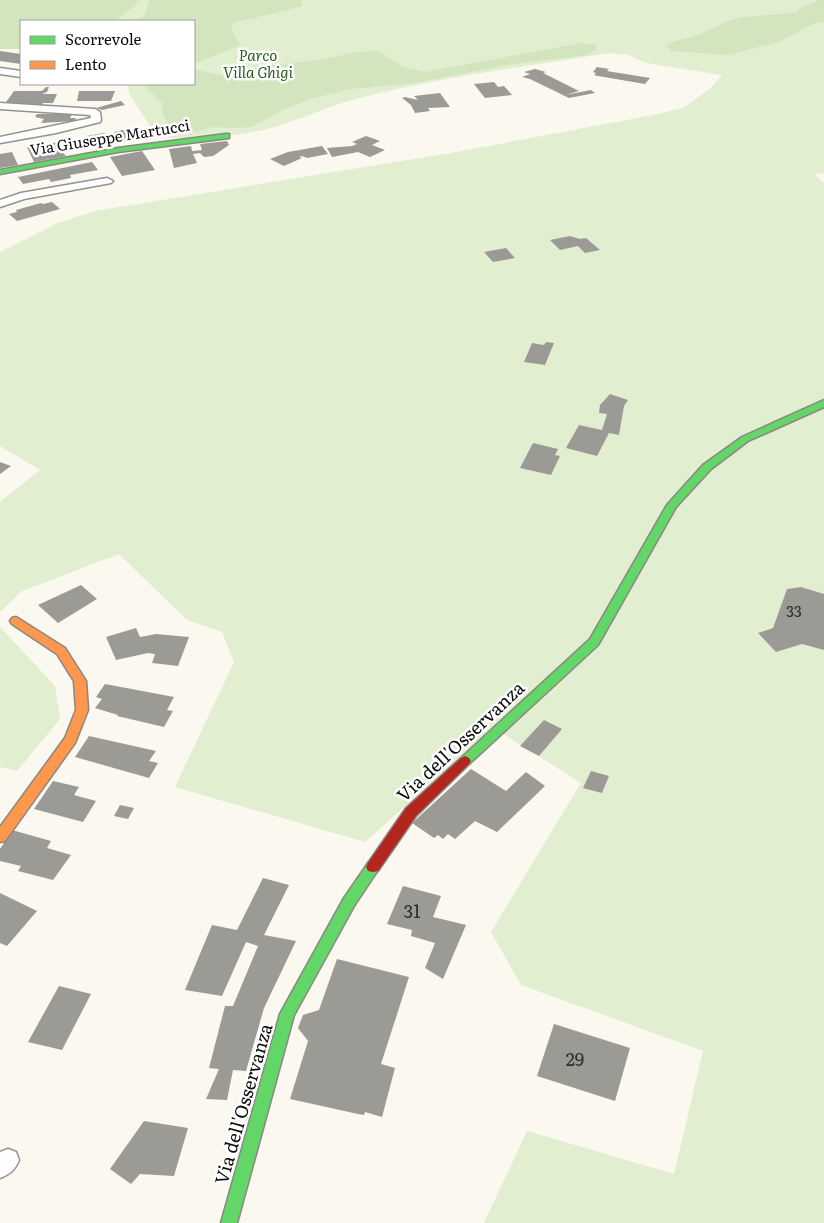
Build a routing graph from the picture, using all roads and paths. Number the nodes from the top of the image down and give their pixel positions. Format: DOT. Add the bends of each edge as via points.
graph roads {
  1 [pos="0,72"];
  2 [pos="20,74"];
  3 [pos="0,106"];
  4 [pos="226,136"];
  5 [pos="0,140"];
  6 [pos="0,172"];
  7 [pos="107,181"];
  8 [pos="0,204"];
  9 [pos="824,403"];
  10 [pos="16,621"];
  11 [pos="0,837"];
  12 [pos="229,1223"];
  1 -- 2 [label="street"];
  3 -- 5 [label="street" via="95,112 96,120"];
  4 -- 6 [label="street, Via Giuseppe Martucci" via="118,150"];
  7 -- 8 [label="street" via="21,196"];
  9 -- 12 [label="street, Via dell'Osservanza" via="745,439 707,467 672,505 594,642 411,812 349,902 287,1014"];
  10 -- 11 [label="street" via="61,651 80,681 82,710 71,740"];
}
